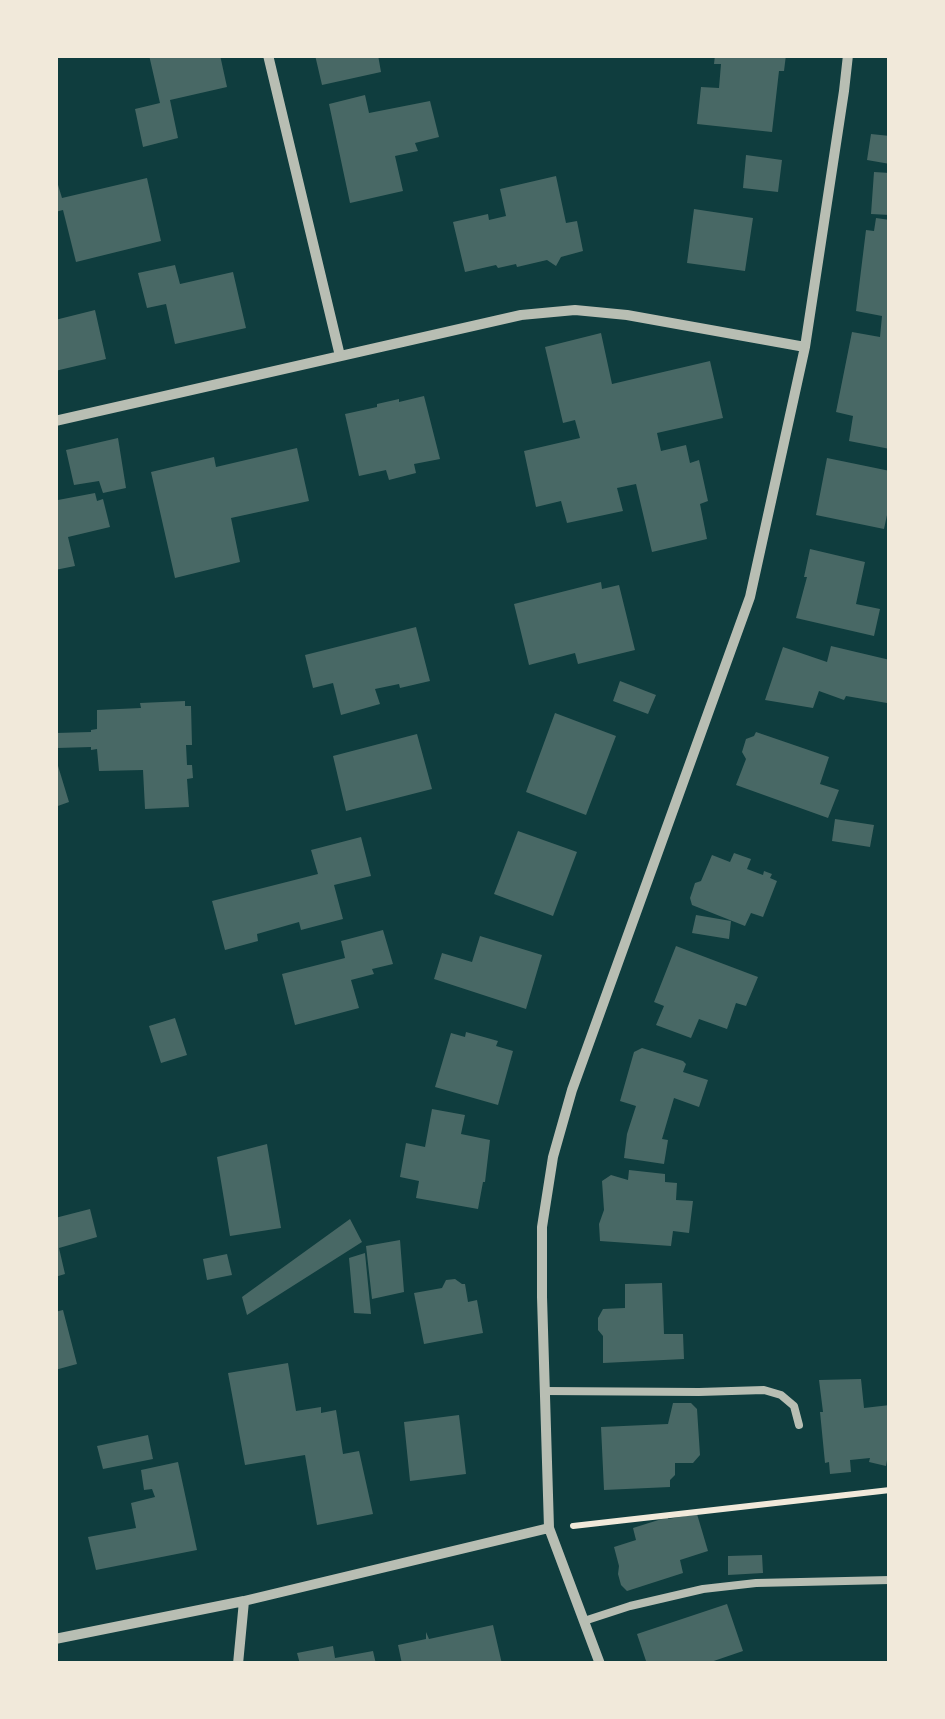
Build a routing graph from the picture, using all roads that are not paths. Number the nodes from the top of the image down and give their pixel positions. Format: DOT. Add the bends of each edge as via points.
graph roads {
  1 [pos="268,55"];
  2 [pos="848,55"];
  3 [pos="804,347"];
  4 [pos="340,356"];
  5 [pos="55,421"];
  6 [pos="544,1390"];
  7 [pos="800,1425"];
  8 [pos="550,1528"];
  9 [pos="890,1580"];
  10 [pos="244,1601"];
  11 [pos="584,1621"];
  12 [pos="55,1639"];
  13 [pos="238,1664"];
  14 [pos="600,1664"];
  1 -- 4 [label="street"];
  2 -- 3 [label="street"];
  3 -- 4 [label="street" via="575,310 520,314"];
  3 -- 6 [label="street" via="750,597 553,1157 542,1227"];
  4 -- 5 [label="street"];
  6 -- 7 [label="lane" via="764,1390 794,1406"];
  6 -- 8 [label="street"];
  8 -- 10 [label="street"];
  8 -- 11 [label="street"];
  9 -- 11 [label="lane" via="702,1589"];
  10 -- 12 [label="street"];
  10 -- 13 [label="street"];
  11 -- 14 [label="street"];
}
